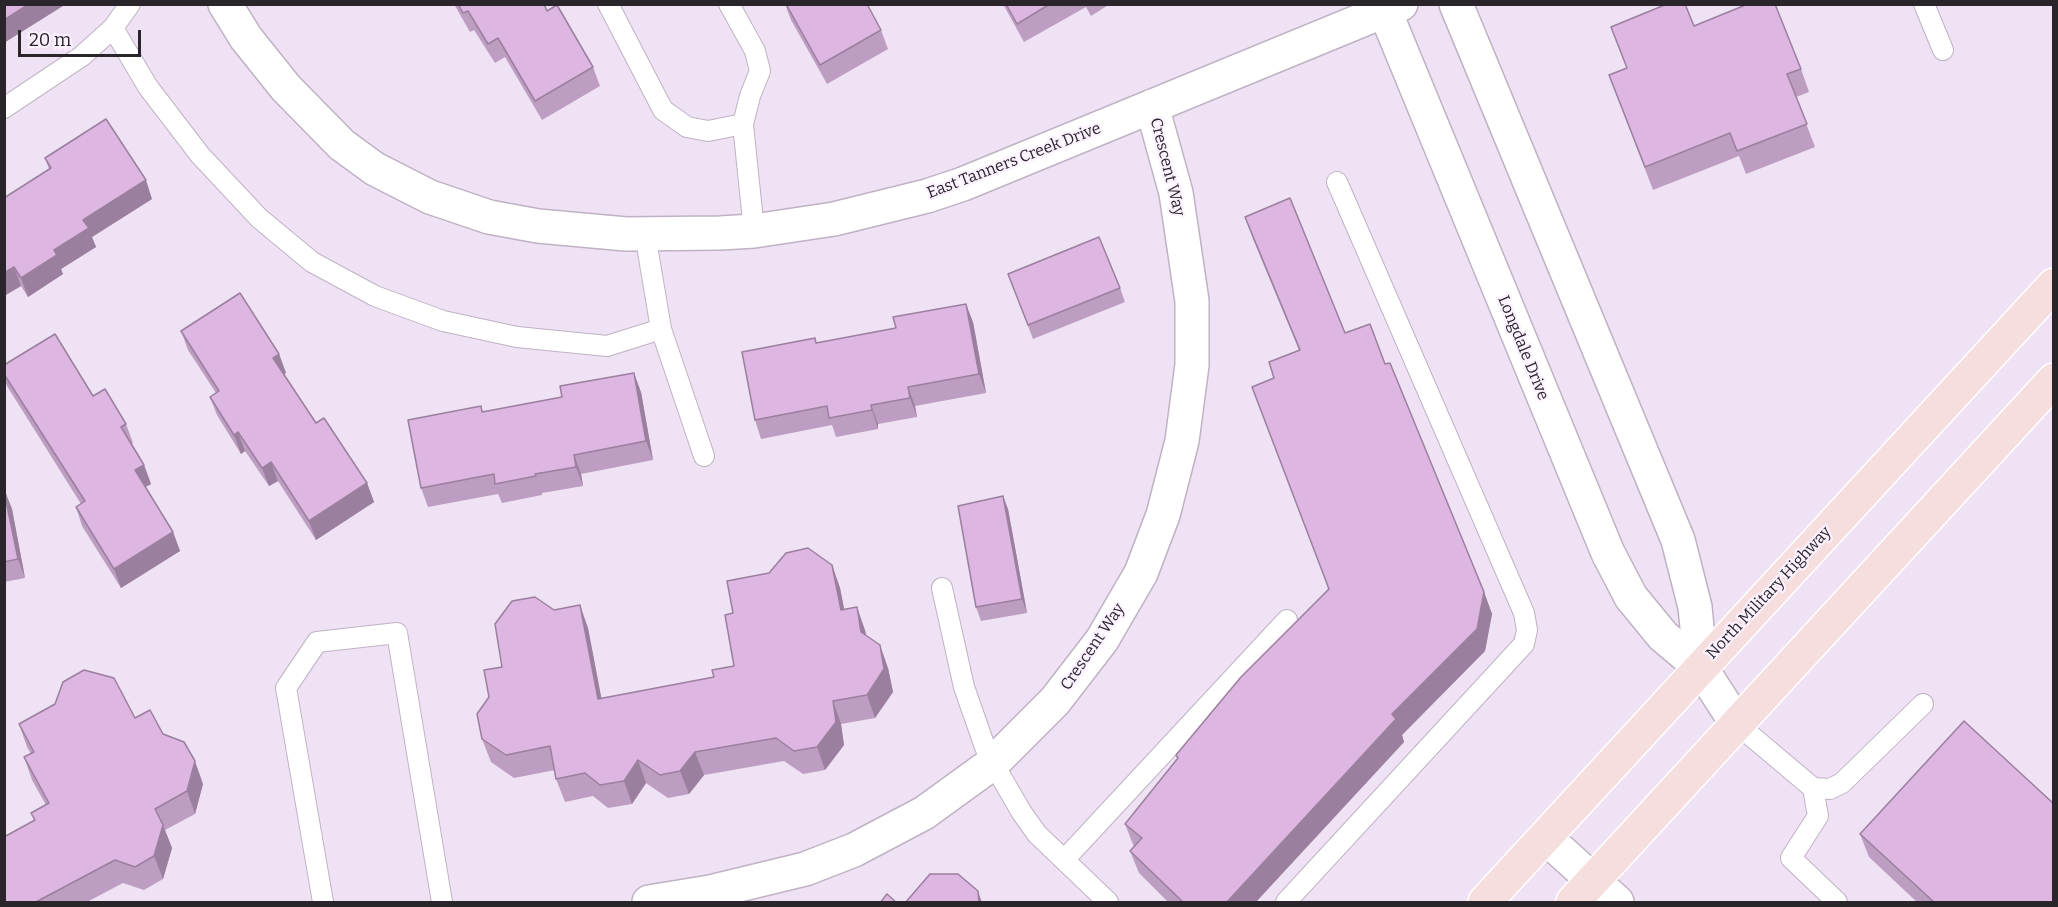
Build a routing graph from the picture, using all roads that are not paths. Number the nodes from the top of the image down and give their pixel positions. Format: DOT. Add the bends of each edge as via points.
graph roads {
  1 [pos="130,4"];
  2 [pos="225,4"];
  3 [pos="608,4"];
  4 [pos="729,4"];
  5 [pos="1456,4"];
  6 [pos="1924,4"];
  7 [pos="1389,7"];
  8 [pos="113,28"];
  9 [pos="1943,50"];
  10 [pos="1152,106"];
  11 [pos="4,108"];
  12 [pos="743,124"];
  13 [pos="1337,182"];
  14 [pos="754,231"];
  15 [pos="645,234"];
  16 [pos="2054,285"];
  17 [pos="661,329"];
  18 [pos="2054,380"];
  19 [pos="704,456"];
  20 [pos="942,588"];
  21 [pos="1287,620"];
  22 [pos="1701,668"];
  23 [pos="1923,704"];
  24 [pos="1737,724"];
  25 [pos="993,763"];
  26 [pos="1813,788"];
  27 [pos="1545,837"];
  28 [pos="1064,860"];
  29 [pos="1583,892"];
  30 [pos="323,903"];
  31 [pos="442,903"];
  32 [pos="649,903"];
  33 [pos="1108,903"];
  34 [pos="1286,903"];
  35 [pos="1485,903"];
  36 [pos="1617,903"];
  37 [pos="1837,903"];
  1 -- 8 [label="lane"];
  2 -- 15 [label="street, East Tanners Creek Drive" via="286,88 342,145 375,169 430,197 489,217 538,226"];
  3 -- 12 [label="lane" via="663,110 687,127 708,131"];
  4 -- 12 [label="lane" via="755,51 760,71"];
  5 -- 22 [label="street, Longdale Drive" via="1678,540 1695,607"];
  6 -- 9 [label="lane"];
  7 -- 10 [label="street, East Tanners Creek Drive"];
  7 -- 22 [label="street, Longdale Drive" via="1608,553 1631,597 1663,636"];
  8 -- 11 [label="lane" via="82,56"];
  8 -- 17 [label="lane" via="148,87 200,155 259,218 312,262 385,300 443,321 518,337 607,346"];
  10 -- 14 [label="street, East Tanners Creek Drive" via="927,196 834,219"];
  10 -- 25 [label="street, Crescent Way" via="1176,193 1192,301 1192,365 1182,441 1163,515 1141,573 1102,640 1055,701"];
  12 -- 14 [label="lane"];
  13 -- 34 [label="lane" via="1524,613 1527,630 1524,644"];
  14 -- 15 [label="street, East Tanners Creek Drive"];
  15 -- 17 [label="lane"];
  16 -- 22 [label="main road, North Military Highway"];
  17 -- 19 [label="lane"];
  18 -- 24 [label="main road"];
  20 -- 25 [label="lane" via="964,687"];
  21 -- 28 [label="lane"];
  22 -- 24 [label="street, Longdale Drive"];
  22 -- 27 [label="main road, North Military Highway"];
  23 -- 26 [label="lane" via="1842,783 1830,789"];
  24 -- 26 [label="lane"];
  24 -- 29 [label="main road"];
  25 -- 28 [label="lane" via="1037,834"];
  25 -- 32 [label="street, Crescent Way" via="924,813 854,850 805,869"];
  26 -- 37 [label="lane" via="1818,816 1791,858"];
  27 -- 29 [label="street"];
  27 -- 35 [label="main road, North Military Highway"];
  28 -- 33 [label="lane"];
  29 -- 36 [label="street"];
  30 -- 31 [label="lane" via="286,688 317,642 397,633"];
}
